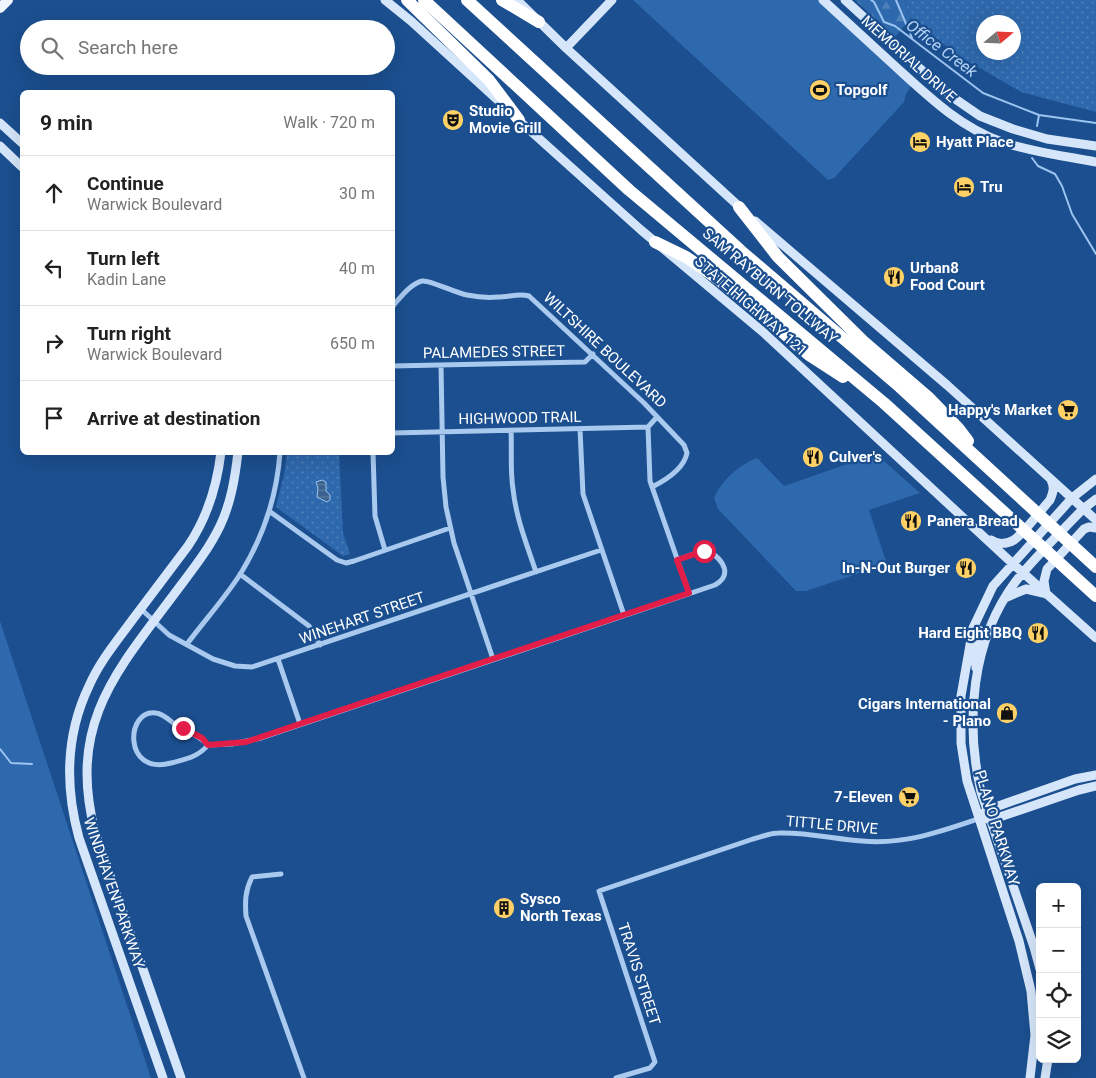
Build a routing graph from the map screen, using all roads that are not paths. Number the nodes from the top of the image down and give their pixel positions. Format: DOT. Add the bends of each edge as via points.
graph roads {
  1 [pos="8,0"];
  2 [pos="385,0"];
  3 [pos="407,0"];
  4 [pos="424,0"];
  5 [pos="467,0"];
  6 [pos="502,0"];
  7 [pos="517,0"];
  8 [pos="612,0"];
  9 [pos="823,0"];
  10 [pos="845,0"];
  11 [pos="0,8"];
  12 [pos="539,22"];
  13 [pos="566,48"];
  14 [pos="926,75"];
  15 [pos="916,86"];
  16 [pos="519,120"];
  17 [pos="0,123"];
  18 [pos="1047,139"];
  19 [pos="20,141"];
  20 [pos="0,146"];
  21 [pos="1096,146"];
  22 [pos="1045,153"];
  23 [pos="1096,162"];
  24 [pos="20,165"];
  25 [pos="740,207"];
  26 [pos="655,242"];
  27 [pos="395,304"];
  28 [pos="593,354"];
  29 [pos="441,365"];
  30 [pos="395,366"];
  31 [pos="884,402"];
  32 [pos="657,417"];
  33 [pos="648,427"];
  34 [pos="580,429"];
  35 [pos="511,430"];
  36 [pos="442,432"];
  37 [pos="395,433"];
  38 [pos="220,455"];
  39 [pos="238,455"];
  40 [pos="280,455"];
  41 [pos="373,455"];
  42 [pos="984,463"];
  43 [pos="1050,478"];
  44 [pos="1096,480"];
  45 [pos="652,487"];
  46 [pos="1072,498"];
  47 [pos="1096,499"];
  48 [pos="1083,509"];
  49 [pos="269,511"];
  50 [pos="1096,520"];
  51 [pos="450,528"];
  52 [pos="1096,528"];
  53 [pos="984,536"];
  54 [pos="385,550"];
  55 [pos="601,550"];
  56 [pos="677,560"];
  57 [pos="1012,563"];
  58 [pos="1096,567"];
  59 [pos="536,572"];
  60 [pos="1024,573"];
  61 [pos="240,574"];
  62 [pos="1001,576"];
  63 [pos="689,593"];
  64 [pos="471,594"];
  65 [pos="1046,594"];
  66 [pos="1007,596"];
  67 [pos="1096,596"];
  68 [pos="141,609"];
  69 [pos="624,615"];
  70 [pos="154,621"];
  71 [pos="973,628"];
  72 [pos="1096,638"];
  73 [pos="187,644"];
  74 [pos="320,645"];
  75 [pos="278,659"];
  76 [pos="494,659"];
  77 [pos="976,676"];
  78 [pos="300,724"];
  79 [pos="208,745"];
  80 [pos="1096,775"];
  81 [pos="1096,786"];
  82 [pos="987,810"];
  83 [pos="978,819"];
  84 [pos="991,820"];
  85 [pos="110,874"];
  86 [pos="281,874"];
  87 [pos="93,880"];
  88 [pos="599,890"];
  89 [pos="1036,954"];
  90 [pos="164,1030"];
  91 [pos="148,1036"];
  92 [pos="1047,1063"];
  93 [pos="163,1078"];
  94 [pos="182,1078"];
  95 [pos="304,1078"];
  96 [pos="616,1078"];
  97 [pos="1030,1078"];
  98 [pos="1045,1078"];
  1 -- 11 [label="main road"];
  2 -- 16 [label="main road, STATE HIGHWAY 121"];
  3 -- 16 [label="highway" via="489,80"];
  4 -- 31 [label="highway, SAM RAYBURN TOLLWAY" via="629,190"];
  5 -- 42 [label="highway, SAM RAYBURN TOLLWAY" via="741,251"];
  6 -- 12 [label="highway"];
  7 -- 12 [label="main road"];
  8 -- 13 [label="main road"];
  9 -- 15 [label="main road, MEMORIAL DRIVE"];
  10 -- 14 [label="main road, MEMORIAL DRIVE"];
  12 -- 13 [label="main road"];
  13 -- 25 [label="main road"];
  14 -- 15 [label="main road"];
  14 -- 18 [label="main road, MEMORIAL DRIVE" via="980,116"];
  15 -- 22 [label="main road, MEMORIAL DRIVE" via="943,109 974,128 1001,141"];
  16 -- 26 [label="main road, STATE HIGHWAY 121"];
  17 -- 19 [label="main road"];
  18 -- 21 [label="main road, MEMORIAL DRIVE"];
  18 -- 22 [label="main road"];
  20 -- 24 [label="main road"];
  22 -- 23 [label="main road, MEMORIAL DRIVE"];
  25 -- 42 [label="highway" via="778,257 864,341 928,397 958,428"];
  25 -- 43 [label="main road"];
  26 -- 31 [label="highway" via="686,256 751,305 809,355"];
  26 -- 53 [label="main road, STATE HIGHWAY 121" via="763,332"];
  27 -- 28 [label="street, WILTSHIRE BOULEVARD" via="422,281 473,296 526,295"];
  28 -- 29 [label="street, PALAMEDES STREET" via="585,362"];
  28 -- 32 [label="street, WILTSHIRE BOULEVARD"];
  29 -- 30 [label="street, PALAMEDES STREET"];
  29 -- 36 [label="street"];
  31 -- 67 [label="highway, SAM RAYBURN TOLLWAY"];
  32 -- 33 [label="street"];
  32 -- 45 [label="street, WILTSHIRE BOULEVARD" via="683,442 687,453 674,472"];
  33 -- 34 [label="street, HIGHWOOD TRAIL"];
  33 -- 45 [label="street"];
  34 -- 35 [label="street, HIGHWOOD TRAIL"];
  34 -- 55 [label="street" via="583,494"];
  35 -- 36 [label="street, HIGHWOOD TRAIL"];
  35 -- 59 [label="street" via="515,503"];
  36 -- 37 [label="street, HIGHWOOD TRAIL"];
  36 -- 51 [label="street" via="444,496"];
  38 -- 68 [label="main road, WINDHAVEN PARKWAY" via="212,495 199,528"];
  39 -- 70 [label="main road, WINDHAVEN PARKWAY" via="232,491 217,531"];
  40 -- 49 [label="street"];
  41 -- 54 [label="street" via="375,516"];
  42 -- 58 [label="highway, SAM RAYBURN TOLLWAY"];
  43 -- 46 [label="main road"];
  43 -- 53 [label="main road" via="1054,485 1050,500 1014,539 996,544"];
  44 -- 46 [label="main road, PLANO PARKWAY"];
  45 -- 56 [label="street"];
  46 -- 48 [label="main road"];
  46 -- 57 [label="main road, PLANO PARKWAY"];
  47 -- 48 [label="main road, PLANO PARKWAY"];
  48 -- 50 [label="main road"];
  48 -- 60 [label="main road, PLANO PARKWAY"];
  49 -- 54 [label="street" via="340,562"];
  49 -- 61 [label="street"];
  51 -- 54 [label="street"];
  51 -- 64 [label="street"];
  52 -- 65 [label="main road" via="1084,529 1047,569 1044,581"];
  53 -- 57 [label="main road, STATE HIGHWAY 121"];
  53 -- 62 [label="main road" via="1000,559"];
  55 -- 59 [label="street, WINEHART STREET"];
  55 -- 69 [label="street"];
  56 -- 63 [label="street"];
  56 -- 63 [label="street" via="707,551 716,556 725,569 719,582"];
  57 -- 60 [label="main road, STATE HIGHWAY 121"];
  57 -- 62 [label="main road, PLANO PARKWAY"];
  59 -- 64 [label="street, WINEHART STREET"];
  60 -- 65 [label="main road, STATE HIGHWAY 121"];
  60 -- 66 [label="main road, PLANO PARKWAY"];
  61 -- 73 [label="street"];
  61 -- 74 [label="street" via="309,626"];
  62 -- 71 [label="main road, PLANO PARKWAY"];
  63 -- 69 [label="street"];
  64 -- 74 [label="street, WINEHART STREET"];
  64 -- 76 [label="street"];
  65 -- 66 [label="main road" via="1026,589"];
  65 -- 72 [label="main road, STATE HIGHWAY 121"];
  66 -- 77 [label="main road, PLANO PARKWAY" via="987,639"];
  68 -- 70 [label="street, WINEHART STREET"];
  68 -- 87 [label="main road, WINDHAVEN PARKWAY" via="93,678 73,735 69,766 70,798"];
  69 -- 76 [label="street"];
  70 -- 73 [label="street, WINEHART STREET" via="169,635"];
  70 -- 85 [label="main road, WINDHAVEN PARKWAY" via="106,691 90,740 87,766 89,804"];
  71 -- 77 [label="main road" via="980,633 975,655"];
  71 -- 83 [label="main road, PLANO PARKWAY" via="963,681 960,724 963,761"];
  73 -- 75 [label="street, WINEHART STREET" via="212,660 235,666 252,667"];
  74 -- 75 [label="street, WINEHART STREET"];
  75 -- 78 [label="street"];
  76 -- 78 [label="street"];
  77 -- 82 [label="main road, PLANO PARKWAY" via="974,753"];
  78 -- 79 [label="street" via="246,742"];
  79 -- 79 [label="street" via="197,735 155,713 148,713 142,718 133,738 140,758 158,765 197,756"];
  80 -- 82 [label="main road" via="1066,782"];
  81 -- 84 [label="main road"];
  82 -- 83 [label="main road"];
  82 -- 84 [label="main road, PLANO PARKWAY"];
  83 -- 84 [label="main road"];
  83 -- 88 [label="street, TITTLE DRIVE" via="922,837 884,842 777,833"];
  83 -- 97 [label="main road, PLANO PARKWAY" via="1019,941 1031,990 1034,1035"];
  84 -- 89 [label="main road, PLANO PARKWAY"];
  85 -- 87 [label="main road"];
  85 -- 90 [label="main road, WINDHAVEN PARKWAY"];
  86 -- 95 [label="street" via="252,877 245,900 246,916"];
  87 -- 91 [label="main road, WINDHAVEN PARKWAY"];
  88 -- 96 [label="street, TRAVIS STREET" via="655,1062 650,1068"];
  90 -- 91 [label="main road"];
  90 -- 94 [label="main road, WINDHAVEN PARKWAY"];
  91 -- 93 [label="main road, WINDHAVEN PARKWAY"];
  92 -- 98 [label="main road"];
}
